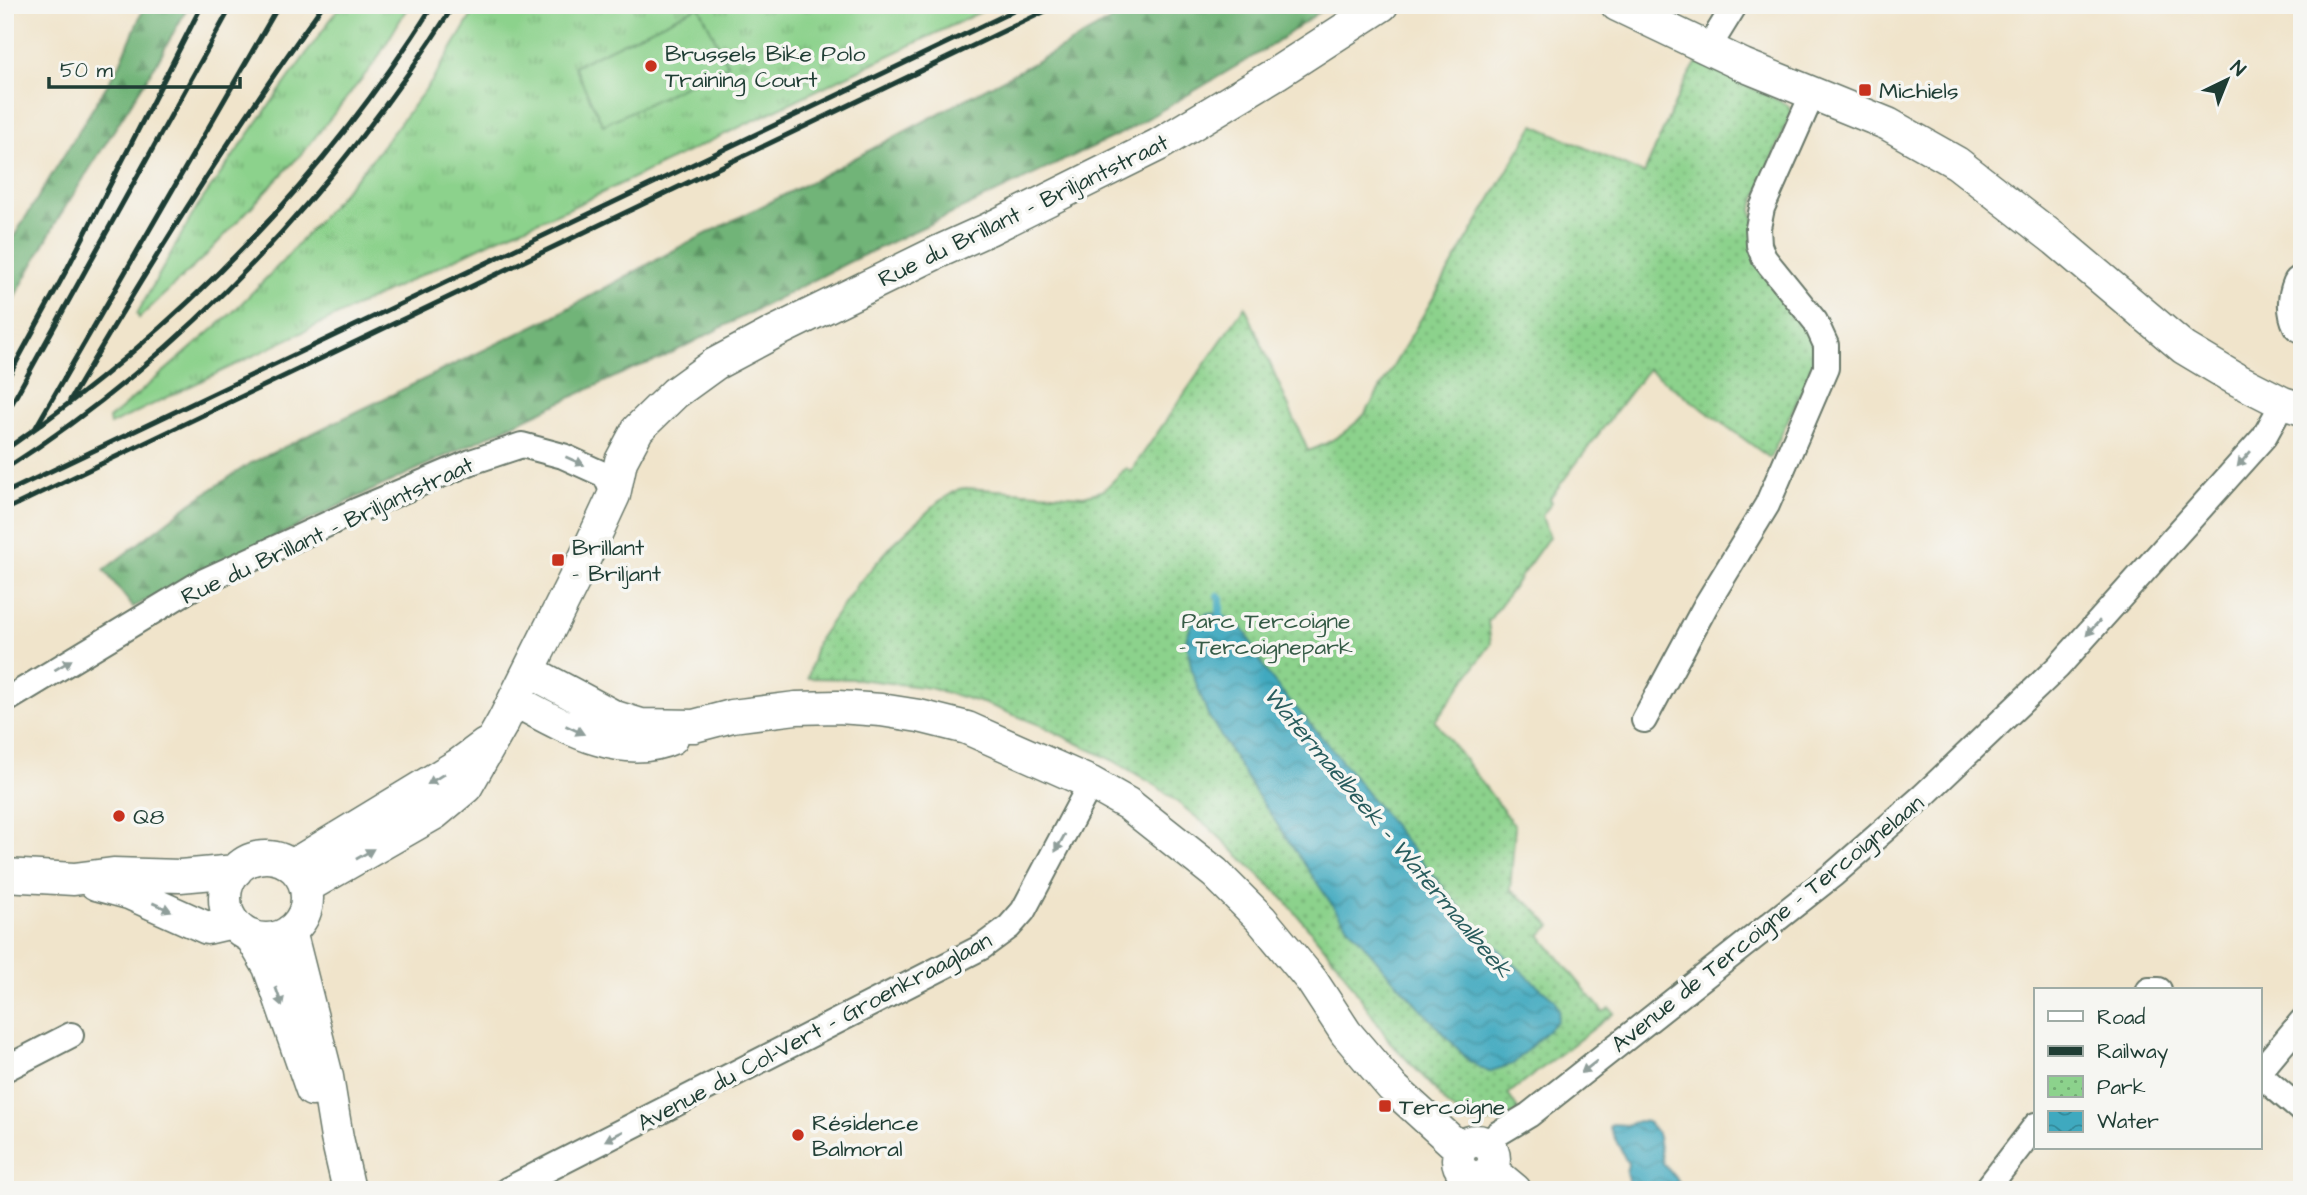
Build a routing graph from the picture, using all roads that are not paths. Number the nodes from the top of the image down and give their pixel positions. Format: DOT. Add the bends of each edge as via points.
graph roads {
  1 [pos="1382,5"];
  2 [pos="1618,5"];
  3 [pos="1735,5"];
  4 [pos="1709,47"];
  5 [pos="1812,93"];
  6 [pos="2302,285"];
  7 [pos="2302,323"];
  8 [pos="2292,406"];
  9 [pos="614,495"];
  10 [pos="529,671"];
  11 [pos="514,700"];
  12 [pos="5,701"];
  13 [pos="1644,720"];
  14 [pos="694,726"];
  15 [pos="1091,783"];
  16 [pos="236,871"];
  17 [pos="5,875"];
  18 [pos="299,877"];
  19 [pos="75,879"];
  20 [pos="242,929"];
  21 [pos="290,931"];
  22 [pos="2302,1021"];
  23 [pos="71,1035"];
  24 [pos="5,1069"];
  25 [pos="2262,1071"];
  26 [pos="2262,1075"];
  27 [pos="2302,1111"];
  28 [pos="2034,1128"];
  29 [pos="337,1138"];
  30 [pos="1471,1165"];
  31 [pos="349,1190"];
  32 [pos="507,1190"];
  33 [pos="1516,1190"];
  34 [pos="1986,1190"];
  1 -- 9 [label="street, Rue du Brillant - Briljantstraat" via="1169,138 715,364 662,406 637,469"];
  2 -- 4 [label="street"];
  3 -- 4 [label="street"];
  4 -- 5 [label="street"];
  5 -- 8 [label="street" via="1888,124 1957,163 2184,348"];
  5 -- 13 [label="street" via="1762,208 1758,228 1764,258 1815,321 1826,345 1826,368 1768,505 1706,605"];
  6 -- 7 [label="highway" via="2298,299"];
  8 -- 30 [label="street, Avenue de Tercoigne - Tercoignelaan, one-way" via="2066,657 1923,796 1834,874 1529,1115 1499,1133"];
  9 -- 10 [label="street, Rue du Brillant - Briljantstraat"];
  12 -- 9 [label="street, Rue du Brillant - Briljantstraat, one-way" via="200,583 471,462 522,445 563,456 605,475"];
  10 -- 11 [label="street, Rue du Brillant - Briljantstraat"];
  10 -- 14 [label="street" via="615,718 641,725"];
  11 -- 14 [label="street, one-way" via="592,738 624,744 668,740"];
  11 -- 18 [label="street, Rue du Brillant - Briljantstraat" via="466,787 435,813"];
  14 -- 15 [label="street" via="796,708 881,710 967,728"];
  15 -- 30 [label="street" via="1128,804 1215,873 1261,919 1392,1087"];
  15 -- 32 [label="street, Avenue du Col-Vert - Groenkraaglaan, one-way" via="1023,911 982,947"];
  16 -- 18 [label="street" via="263,857 281,860"];
  16 -- 19 [label="street"];
  16 -- 20 [label="street" via="229,881 226,906"];
  17 -- 19 [label="street"];
  18 -- 21 [label="street" via="307,902"];
  19 -- 20 [label="street, one-way" via="129,893 207,928"];
  20 -- 21 [label="street" via="270,939"];
  20 -- 29 [label="street, one-way" via="269,967 309,1083"];
  21 -- 29 [label="street" via="327,1077"];
  22 -- 25 [label="street"];
  23 -- 24 [label="street"];
  26 -- 27 [label="street"];
  28 -- 34 [label="street"];
  29 -- 31 [label="street"];
  30 -- 33 [label="street"];
}
